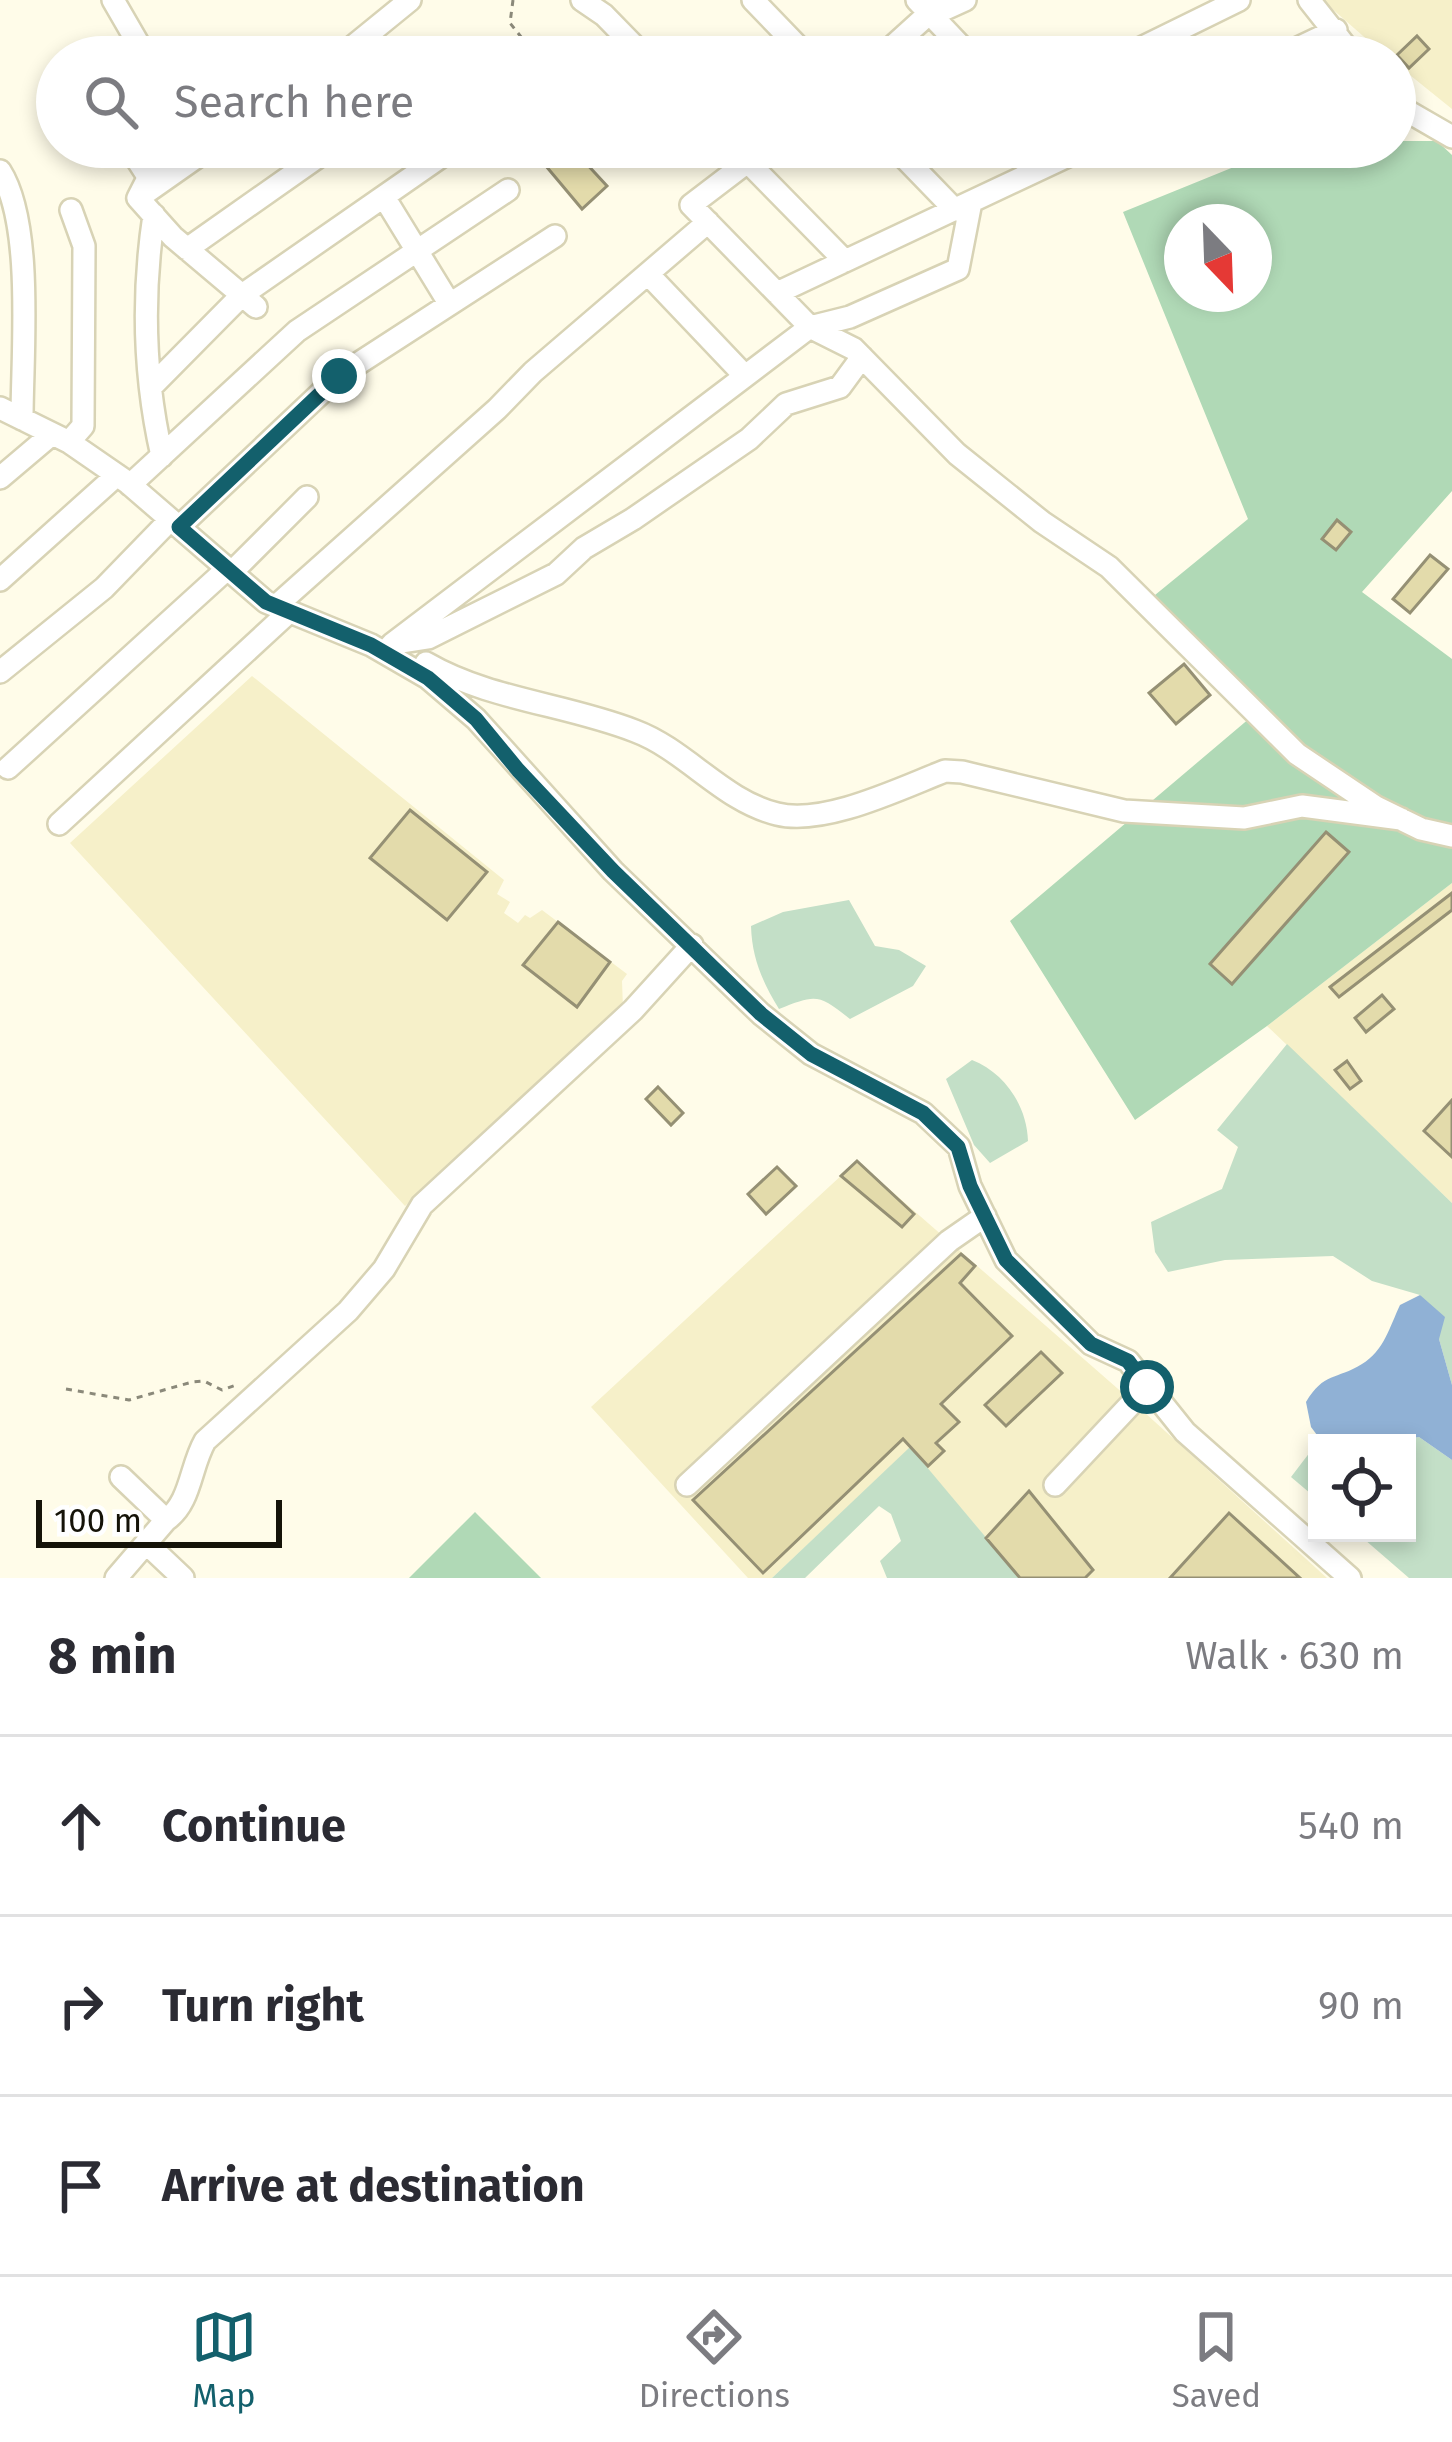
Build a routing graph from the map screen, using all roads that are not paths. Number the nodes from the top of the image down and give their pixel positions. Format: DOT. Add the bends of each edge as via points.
graph roads {
  1 [pos="113,0"];
  2 [pos="410,0"];
  3 [pos="582,0"];
  4 [pos="753,0"];
  5 [pos="964,0"];
  6 [pos="1309,0"];
  7 [pos="1226,3"];
  8 [pos="931,5"];
  9 [pos="1336,30"];
  10 [pos="134,36"];
  11 [pos="366,36"];
  12 [pos="624,36"];
  13 [pos="788,36"];
  14 [pos="901,36"];
  15 [pos="955,36"];
  16 [pos="1163,36"];
  17 [pos="1323,36"];
  18 [pos="1340,36"];
  19 [pos="1416,116"];
  20 [pos="1452,137"];
  21 [pos="137,168"];
  22 [pos="157,168"];
  23 [pos="184,168"];
  24 [pos="302,168"];
  25 [pos="425,168"];
  26 [pos="727,168"];
  27 [pos="754,168"];
  28 [pos="919,168"];
  29 [pos="1032,168"];
  30 [pos="0,171"];
  31 [pos="508,190"];
  32 [pos="147,197"];
  33 [pos="383,197"];
  34 [pos="963,206"];
  35 [pos="71,210"];
  36 [pos="708,222"];
  37 [pos="556,236"];
  38 [pos="187,249"];
  39 [pos="417,251"];
  40 [pos="845,261"];
  41 [pos="648,274"];
  42 [pos="777,293"];
  43 [pos="249,301"];
  44 [pos="449,303"];
  45 [pos="810,327"];
  46 [pos="862,357"];
  47 [pos="745,376"];
  48 [pos="151,387"];
  49 [pos="0,408"];
  50 [pos="22,419"];
  51 [pos="61,438"];
  52 [pos="162,456"];
  53 [pos="0,478"];
  54 [pos="124,480"];
  55 [pos="307,497"];
  56 [pos="175,523"];
  57 [pos="230,570"];
  58 [pos="0,580"];
  59 [pos="291,613"];
  60 [pos="392,644"];
  61 [pos="0,672"];
  62 [pos="8,768"];
  63 [pos="1401,819"];
  64 [pos="58,824"];
  65 [pos="1452,836"];
  66 [pos="692,945"];
  67 [pos="985,1216"];
  68 [pos="1147,1387"];
  69 [pos="121,1478"];
  70 [pos="687,1485"];
  71 [pos="1054,1485"];
  72 [pos="166,1520"];
  73 [pos="146,1543"];
  74 [pos="116,1578"];
  75 [pos="183,1578"];
  76 [pos="1350,1578"];
  1 -- 10 [label="street"];
  2 -- 11 [label="street"];
  3 -- 12 [label="street"];
  4 -- 13 [label="street"];
  5 -- 8 [label="street"];
  6 -- 9 [label="street"];
  7 -- 16 [label="street"];
  8 -- 14 [label="street"];
  8 -- 15 [label="street"];
  9 -- 17 [label="street"];
  9 -- 18 [label="street"];
  19 -- 20 [label="street"];
  21 -- 32 [label="street"];
  22 -- 32 [label="street"];
  23 -- 32 [label="street"];
  24 -- 38 [label="street"];
  25 -- 33 [label="street"];
  26 -- 36 [label="street" via="691,205"];
  27 -- 40 [label="street"];
  28 -- 34 [label="street"];
  29 -- 34 [label="street"];
  30 -- 50 [label="street" via="11,189 21,252"];
  31 -- 39 [label="street"];
  32 -- 38 [label="street"];
  32 -- 48 [label="street"];
  33 -- 39 [label="street"];
  33 -- 43 [label="street"];
  34 -- 40 [label="street"];
  34 -- 45 [label="street" via="958,269"];
  35 -- 51 [label="street" via="85,246 83,426"];
  36 -- 41 [label="street"];
  36 -- 42 [label="street"];
  37 -- 44 [label="street"];
  38 -- 43 [label="street"];
  39 -- 44 [label="street"];
  39 -- 52 [label="street" via="297,331"];
  40 -- 42 [label="street"];
  41 -- 47 [label="street"];
  41 -- 59 [label="street" via="550,357"];
  42 -- 45 [label="street"];
  43 -- 48 [label="street"];
  44 -- 56 [label="street" via="339,376"];
  45 -- 46 [label="street"];
  45 -- 47 [label="street"];
  46 -- 60 [label="street" via="840,388 785,404 748,439 556,574 428,638"];
  46 -- 63 [label="street" via="957,454 1109,567 1297,754"];
  47 -- 60 [label="street"];
  48 -- 52 [label="street"];
  49 -- 50 [label="street"];
  50 -- 51 [label="street"];
  51 -- 53 [label="street"];
  51 -- 54 [label="street"];
  52 -- 54 [label="street"];
  54 -- 56 [label="street"];
  54 -- 58 [label="street"];
  55 -- 57 [label="street"];
  56 -- 57 [label="street"];
  56 -- 61 [label="street"];
  57 -- 59 [label="street"];
  57 -- 62 [label="street"];
  59 -- 60 [label="street"];
  59 -- 64 [label="street"];
  59 -- 66 [label="street" via="371,645 444,691"];
  60 -- 63 [label="street" via="455,680 637,731 780,815 823,813 945,771 1124,811 1244,818 1302,806"];
  63 -- 65 [label="street"];
  66 -- 67 [label="street" via="811,1054 923,1113 958,1147"];
  66 -- 72 [label="street" via="633,1010 422,1204 348,1311 205,1442 180,1510"];
  67 -- 68 [label="street" via="1006,1260 1091,1344 1128,1361"];
  67 -- 70 [label="street"];
  68 -- 71 [label="street"];
  68 -- 76 [label="street" via="1185,1432"];
  69 -- 72 [label="street"];
  72 -- 73 [label="street"];
  73 -- 74 [label="street"];
  73 -- 75 [label="street"];
}
